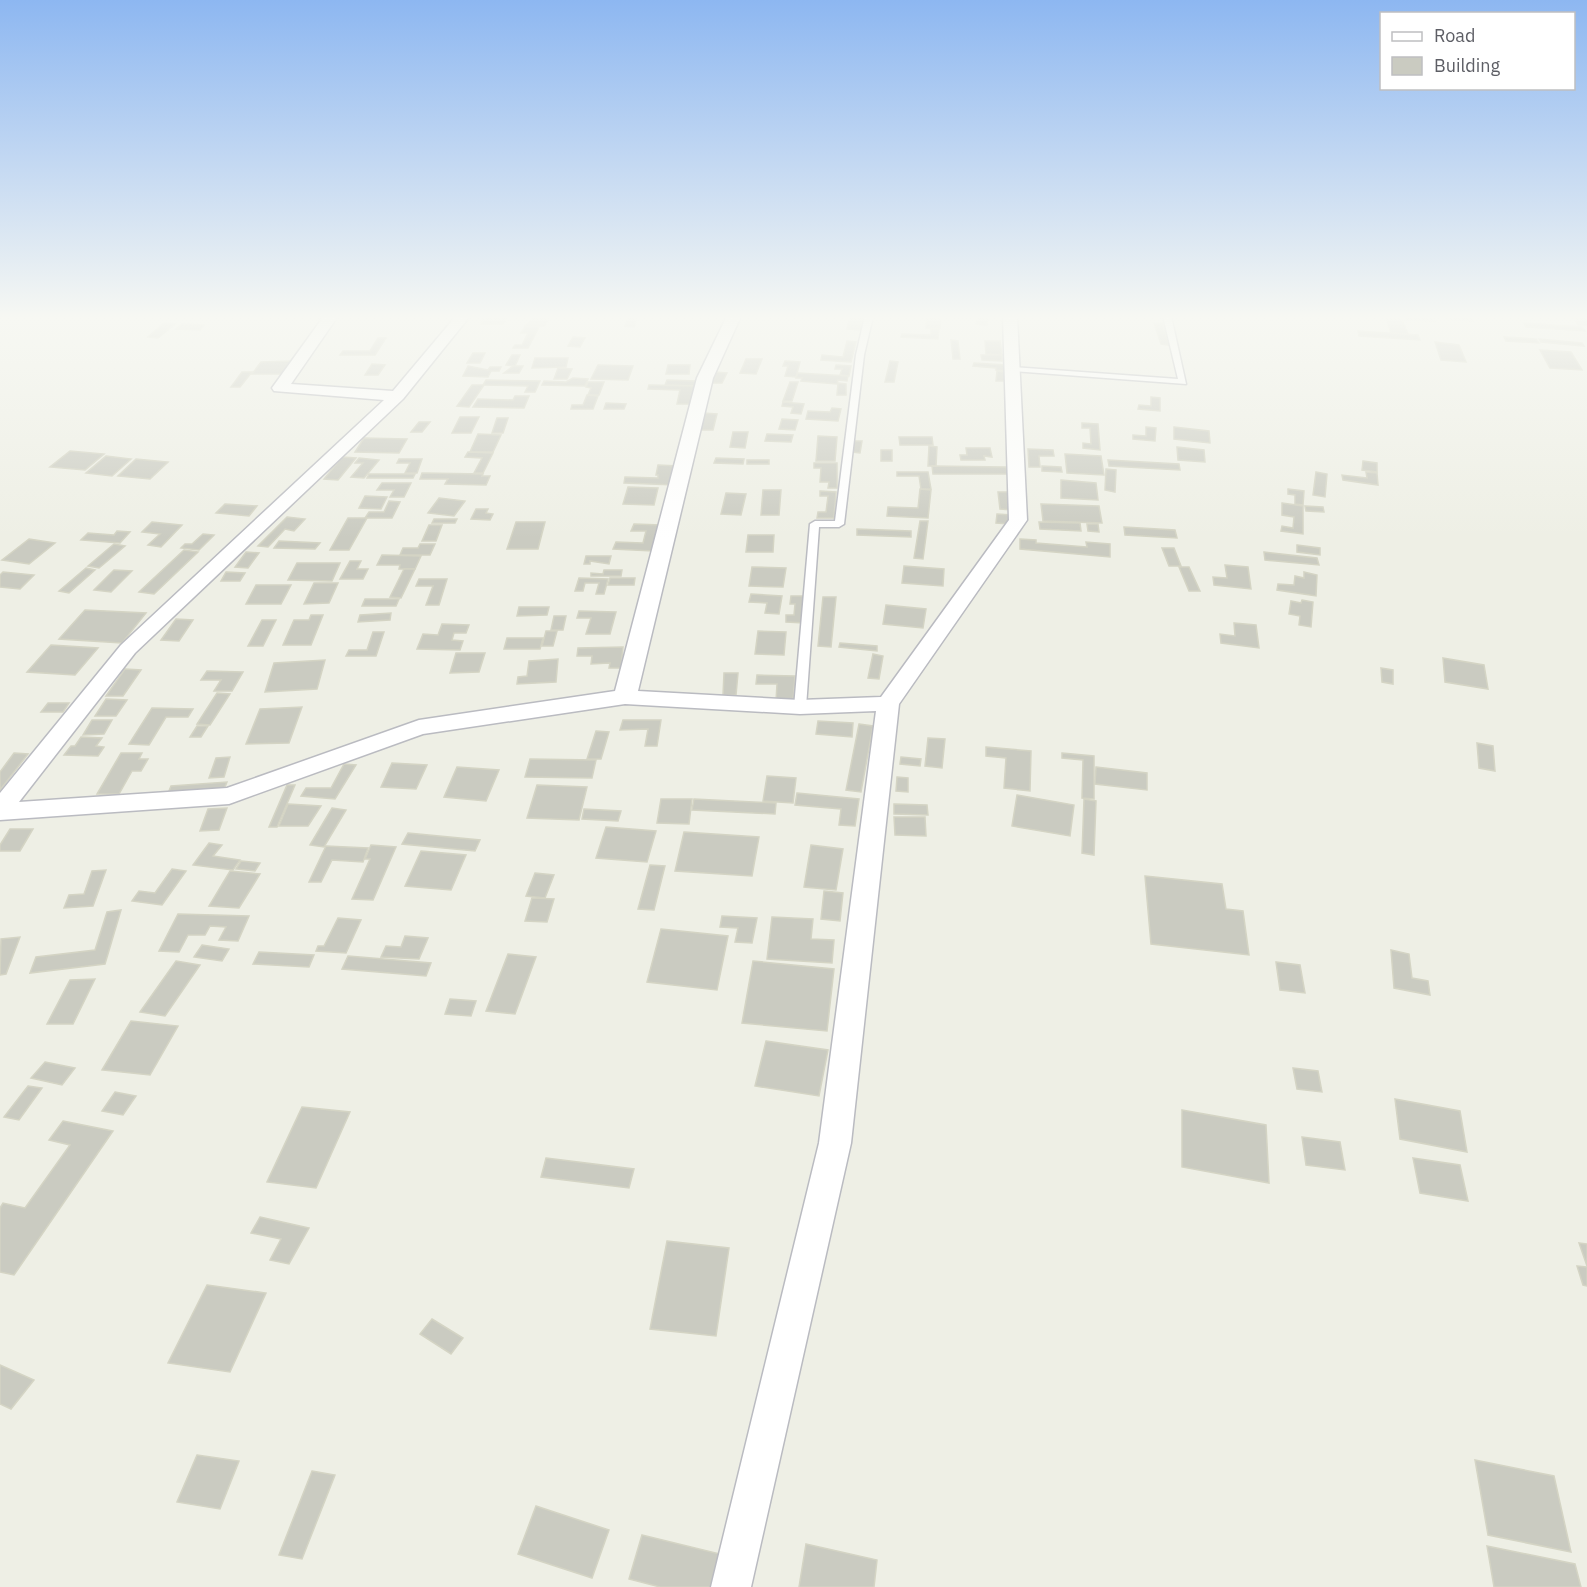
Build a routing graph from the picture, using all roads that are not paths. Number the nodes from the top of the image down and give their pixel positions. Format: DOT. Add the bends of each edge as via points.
graph roads {
  1 [pos="310,390"];
  2 [pos="401,390"];
  3 [pos="702,390"];
  4 [pos="856,390"];
  5 [pos="1014,390"];
  6 [pos="396,396"];
  7 [pos="625,697"];
  8 [pos="888,704"];
  9 [pos="800,707"];
  10 [pos="0,811"];
  11 [pos="731,1587"];
  1 -- 6 [label="street"];
  2 -- 6 [label="street"];
  3 -- 7 [label="street"];
  4 -- 9 [label="lane" via="839,524 815,524"];
  5 -- 8 [label="street" via="1018,520"];
  6 -- 10 [label="street" via="128,649"];
  7 -- 9 [label="street"];
  7 -- 10 [label="street" via="419,727 229,796"];
  8 -- 9 [label="street"];
  8 -- 11 [label="street" via="835,1143"];
}
